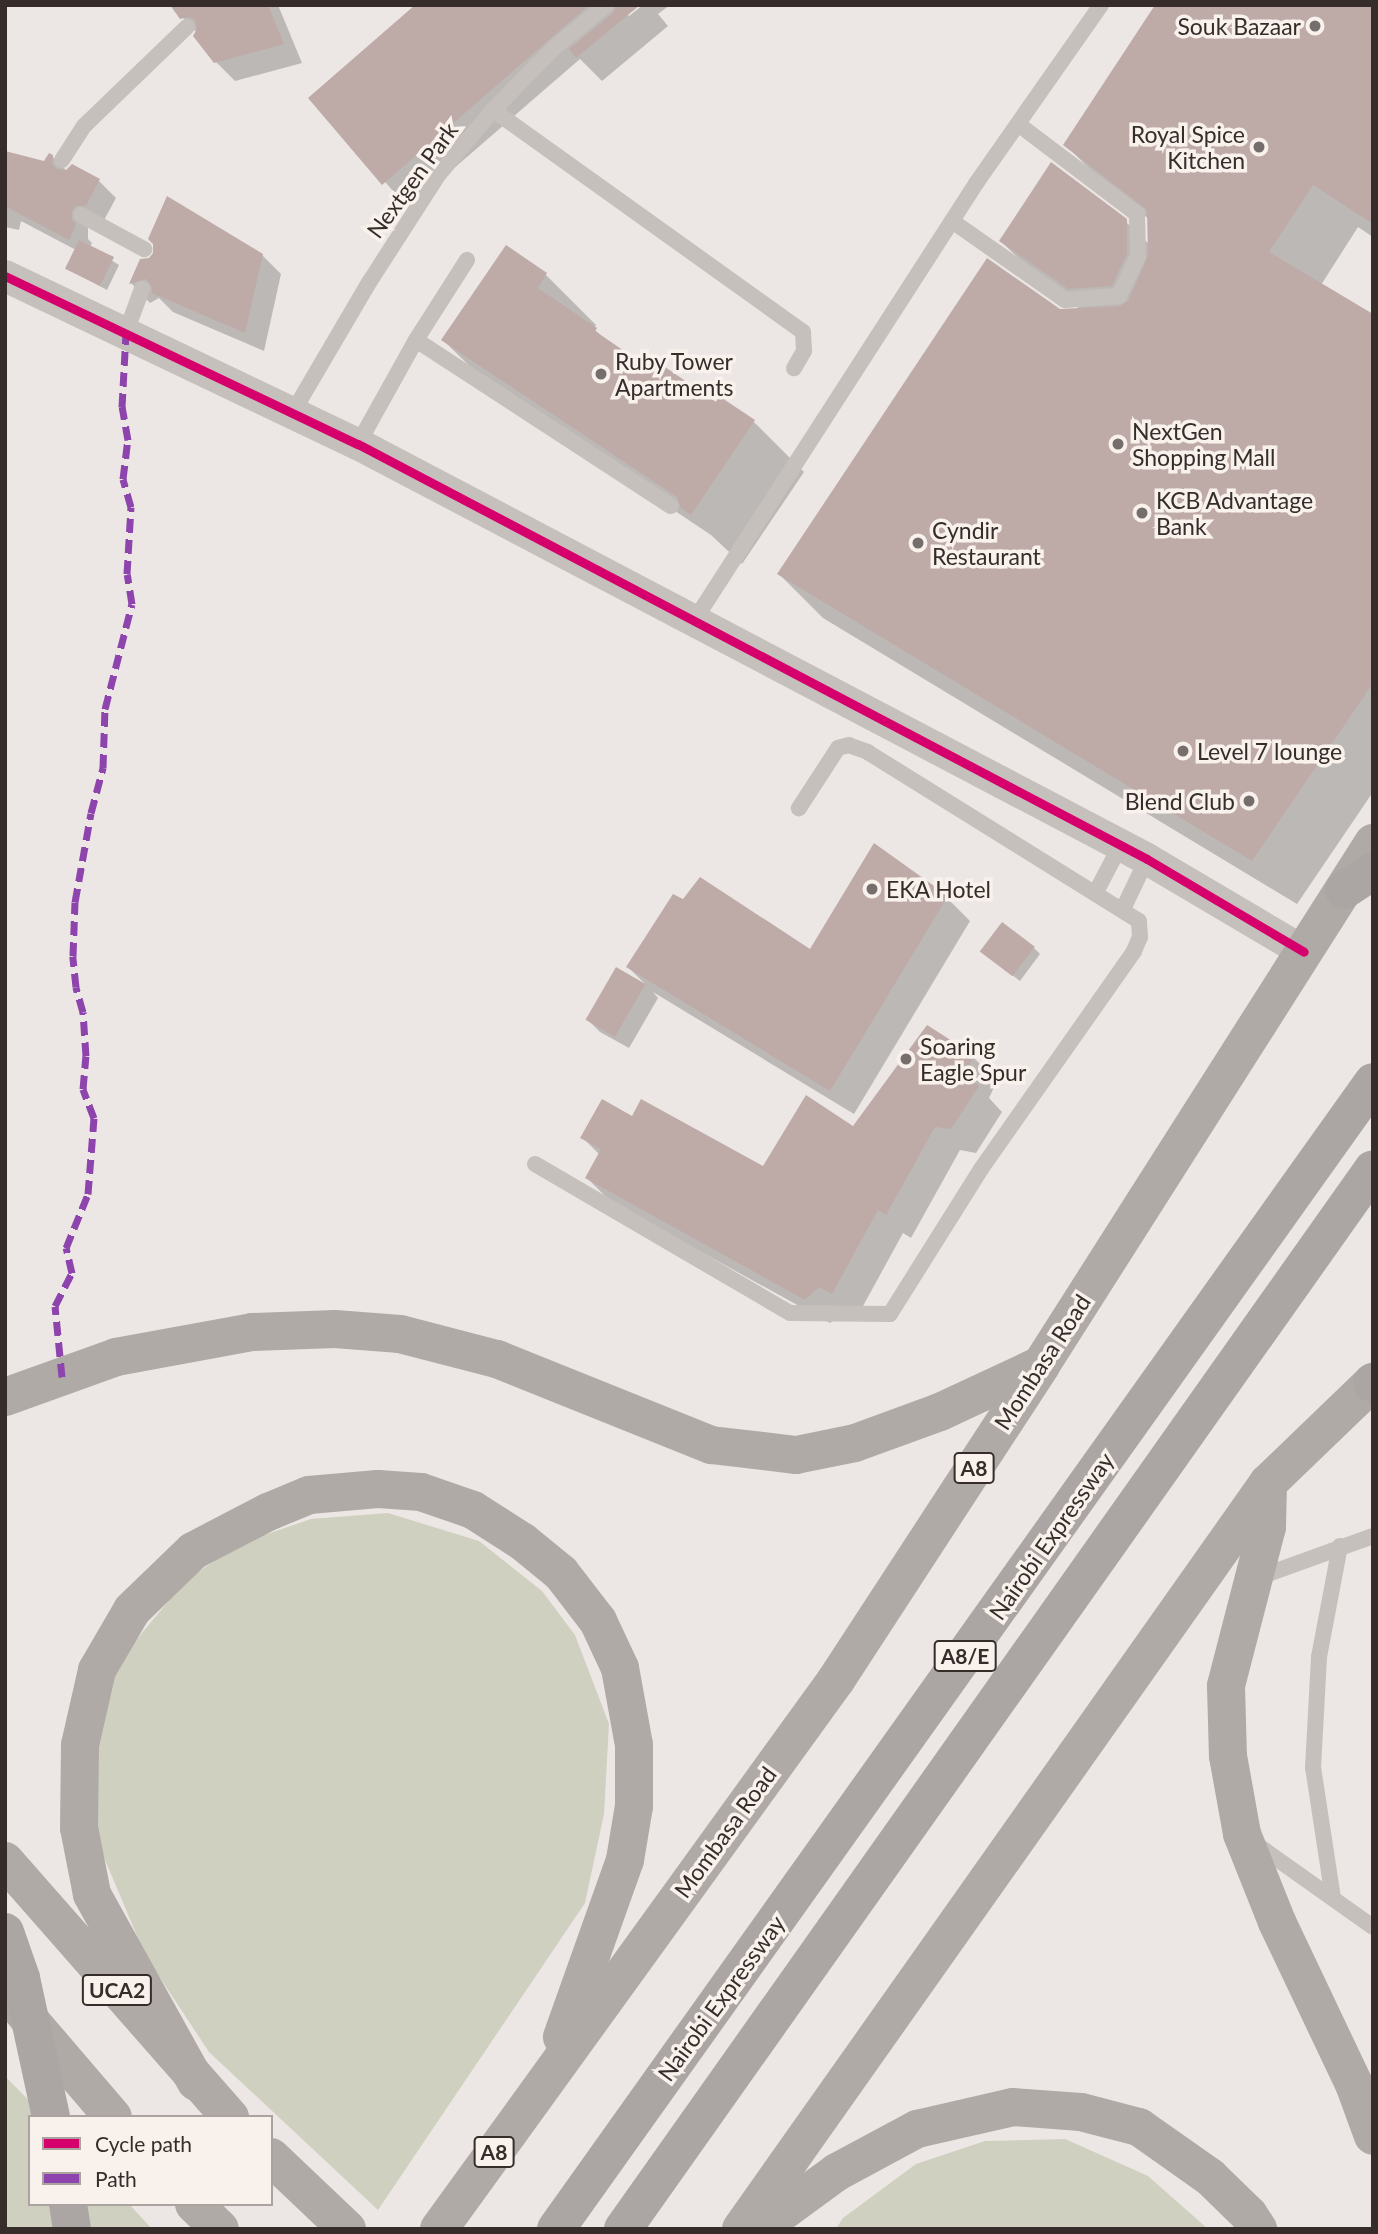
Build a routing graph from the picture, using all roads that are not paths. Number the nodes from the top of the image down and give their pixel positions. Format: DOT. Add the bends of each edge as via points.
graph roads {
  1 [pos="606,5"];
  2 [pos="1101,5"];
  3 [pos="187,27"];
  4 [pos="493,110"];
  5 [pos="1018,124"];
  6 [pos="62,160"];
  7 [pos="81,215"];
  8 [pos="951,221"];
  9 [pos="144,249"];
  10 [pos="467,260"];
  11 [pos="5,276"];
  12 [pos="142,289"];
  13 [pos="126,332"];
  14 [pos="416,340"];
  15 [pos="794,368"];
  16 [pos="292,412"];
  17 [pos="358,444"];
  18 [pos="671,506"];
  19 [pos="694,621"];
  20 [pos="799,808"];
  21 [pos="1373,844"];
  22 [pos="1134,853"];
  23 [pos="1359,881"];
  24 [pos="1096,891"];
  25 [pos="1124,909"];
  26 [pos="1304,952"];
  27 [pos="1373,1082"];
  28 [pos="535,1164"];
  29 [pos="1373,1169"];
  30 [pos="1041,1365"];
  31 [pos="1373,1382"];
  32 [pos="5,1397"];
  33 [pos="1268,1483"];
  34 [pos="1373,1536"];
  35 [pos="1340,1546"];
  36 [pos="1253,1580"];
  37 [pos="1242,1834"];
  38 [pos="5,1861"];
  39 [pos="1333,1898"];
  40 [pos="1373,1927"];
  41 [pos="5,1932"];
  42 [pos="5,1992"];
  43 [pos="549,2075"];
  44 [pos="196,2082"];
  45 [pos="51,2115"];
  46 [pos="111,2115"];
  47 [pos="228,2115"];
  48 [pos="1373,2136"];
  49 [pos="273,2159"];
  50 [pos="68,2206"];
  51 [pos="72,2229"];
  52 [pos="347,2229"];
  53 [pos="439,2229"];
  54 [pos="555,2229"];
  55 [pos="622,2229"];
  56 [pos="741,2229"];
  57 [pos="760,2229"];
  58 [pos="1258,2229"];
  1 -- 4 [label="lane, Nextgen Park" via="555,47"];
  2 -- 5 [label="lane"];
  3 -- 6 [label="lane" via="84,126"];
  4 -- 15 [label="lane" via="803,332 804,351"];
  4 -- 16 [label="lane, Nextgen Park" via="439,174"];
  5 -- 8 [label="lane"];
  5 -- 8 [label="lane" via="1137,214 1138,256 1119,296 1065,300"];
  7 -- 9 [label="lane"];
  8 -- 19 [label="lane"];
  10 -- 14 [label="lane"];
  11 -- 13 [label="street"];
  12 -- 13 [label="lane"];
  13 -- 16 [label="street"];
  14 -- 17 [label="lane"];
  14 -- 18 [label="lane"];
  16 -- 17 [label="street"];
  17 -- 19 [label="street"];
  19 -- 22 [label="street"];
  20 -- 24 [label="lane" via="838,748 849,746 868,752"];
  21 -- 23 [label="highway, Mombasa Road / A8"];
  22 -- 24 [label="lane"];
  22 -- 25 [label="lane"];
  22 -- 26 [label="street"];
  23 -- 26 [label="highway, Mombasa Road / A8"];
  24 -- 25 [label="lane"];
  25 -- 28 [label="lane" via="1139,921 1135,951 981,1169 890,1314 790,1313"];
  26 -- 30 [label="highway, Mombasa Road / A8"];
  27 -- 54 [label="highway, Nairobi Expressway / A8/E"];
  29 -- 55 [label="highway, A8/E"];
  30 -- 32 [label="highway" via="940,1412 855,1443 796,1455 711,1445 497,1359 400,1334 335,1329 252,1332 116,1357"];
  30 -- 43 [label="highway, Mombasa Road / A8" via="836,1681"];
  31 -- 33 [label="highway"];
  33 -- 36 [label="highway" via="1266,1527"];
  33 -- 56 [label="highway"];
  34 -- 35 [label="lane"];
  35 -- 36 [label="lane"];
  35 -- 39 [label="lane" via="1319,1657 1313,1768"];
  36 -- 37 [label="highway" via="1226,1686 1227,1756"];
  37 -- 39 [label="lane"];
  37 -- 48 [label="highway"];
  38 -- 44 [label="highway, UCA2"];
  39 -- 40 [label="lane"];
  41 -- 45 [label="highway, bridge" via="21,1978"];
  42 -- 46 [label="highway"];
  43 -- 44 [label="highway" via="625,1860 634,1806 634,1745 620,1668 598,1621 561,1573 523,1542 473,1510 421,1492 378,1489 309,1495 194,1551 132,1610 97,1670 80,1745 79,1828 92,1894"];
  43 -- 53 [label="highway, A8"];
  44 -- 47 [label="highway, UCA2"];
  49 -- 52 [label="highway"];
  50 -- 51 [label="highway"];
  57 -- 58 [label="highway" via="837,2172 917,2129 1013,2107 1081,2112 1139,2127 1210,2177"];
}
